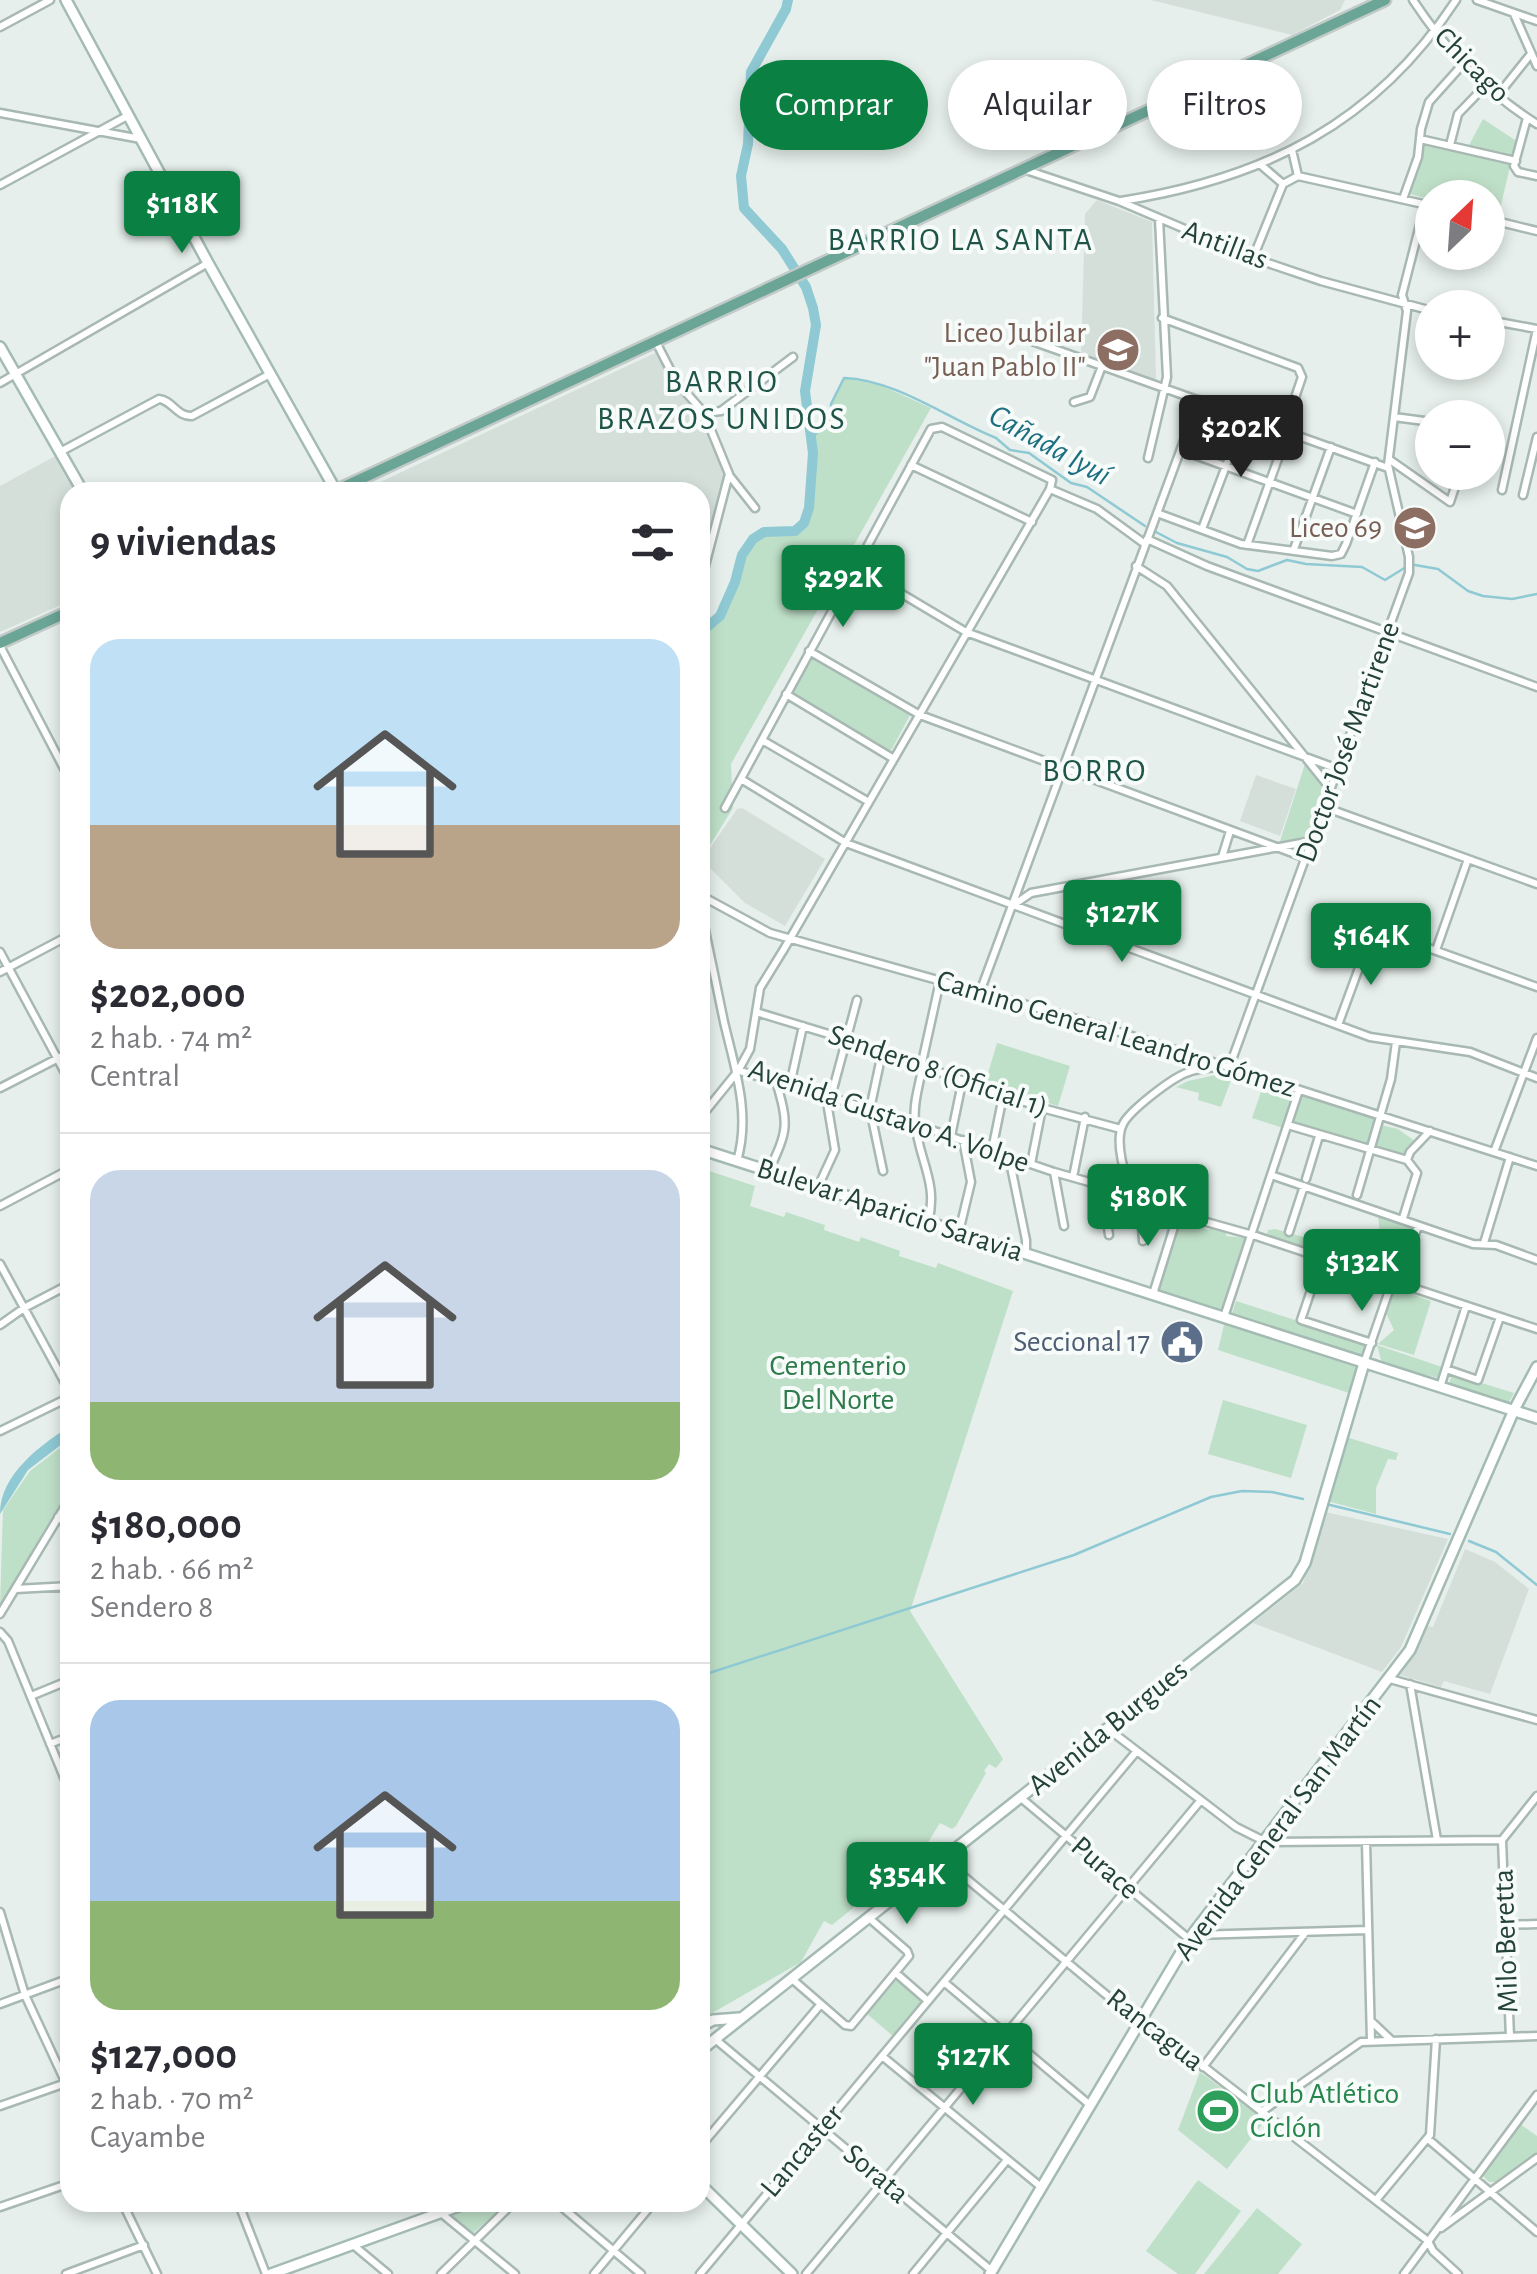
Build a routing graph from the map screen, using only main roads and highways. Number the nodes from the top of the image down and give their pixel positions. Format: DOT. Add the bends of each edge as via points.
graph roads {
  1 [pos="1385,0"];
  2 [pos="356,482"];
  3 [pos="60,615"];
  4 [pos="0,645"];
  1 -- 2 [label="main road"];
  3 -- 4 [label="main road"];
}
